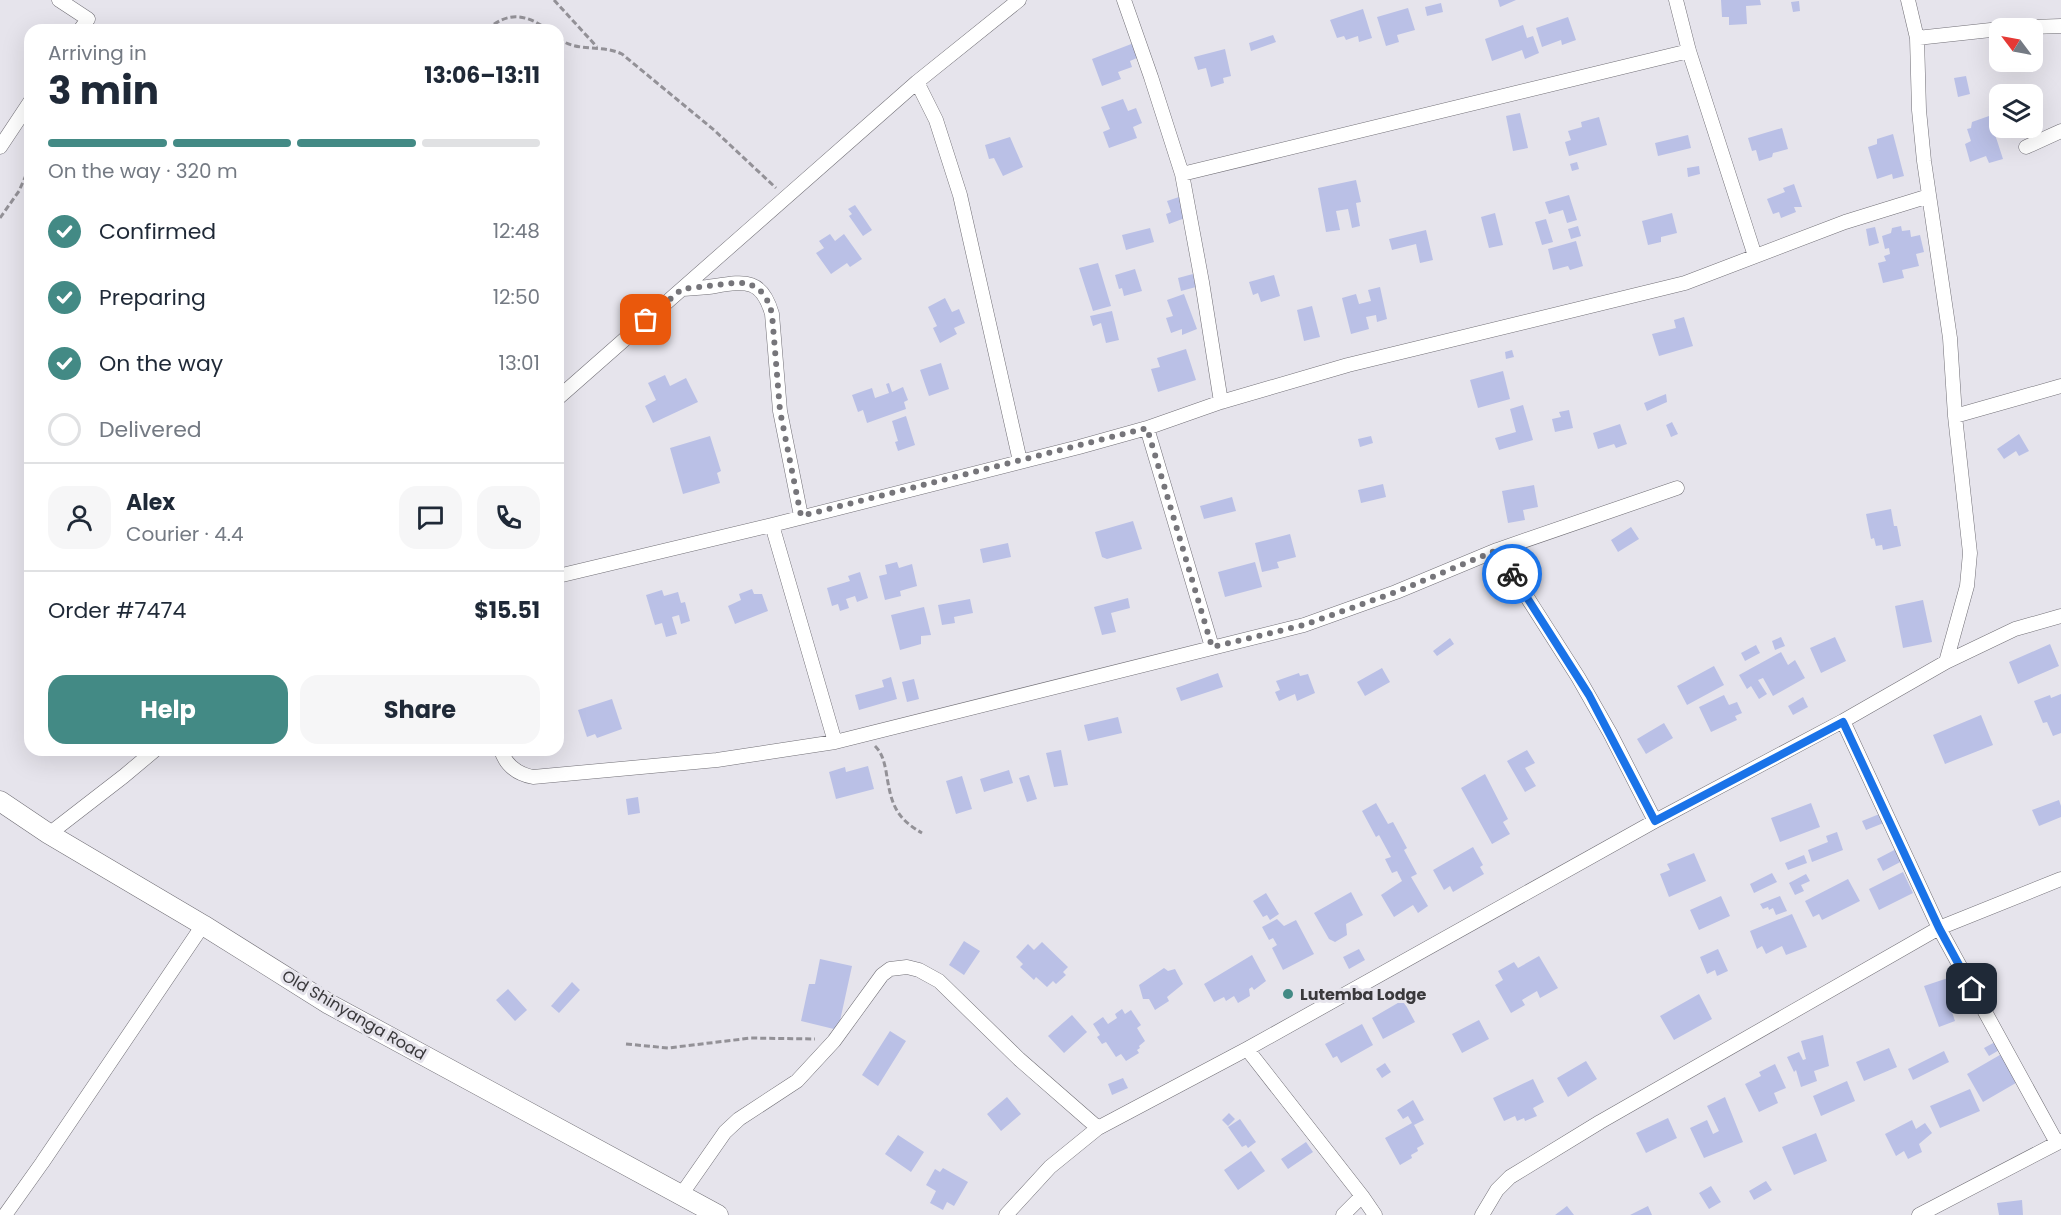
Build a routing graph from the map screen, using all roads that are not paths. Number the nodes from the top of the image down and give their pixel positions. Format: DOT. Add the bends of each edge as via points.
graph roads {
  1 [pos="59,0"];
  2 [pos="1018,0"];
  3 [pos="1124,0"];
  4 [pos="1676,0"];
  5 [pos="1908,0"];
  6 [pos="84,24"];
  7 [pos="2061,26"];
  8 [pos="2043,27"];
  9 [pos="1989,30"];
  10 [pos="1917,38"];
  11 [pos="1689,51"];
  12 [pos="918,82"];
  13 [pos="24,111"];
  14 [pos="2061,131"];
  15 [pos="0,147"];
  16 [pos="2026,147"];
  17 [pos="1182,174"];
  18 [pos="1929,196"];
  19 [pos="1755,256"];
  20 [pos="682,289"];
  21 [pos="2061,386"];
  22 [pos="564,393"];
  23 [pos="1221,402"];
  24 [pos="1955,416"];
  25 [pos="1147,428"];
  26 [pos="1020,461"];
  27 [pos="1677,488"];
  28 [pos="801,516"];
  29 [pos="772,525"];
  30 [pos="1497,550"];
  31 [pos="564,575"];
  32 [pos="2061,616"];
  33 [pos="1212,647"];
  34 [pos="1946,662"];
  35 [pos="1843,722"];
  36 [pos="835,742"];
  37 [pos="148,756"];
  38 [pos="502,756"];
  39 [pos="0,801"];
  40 [pos="1655,821"];
  41 [pos="49,834"];
  42 [pos="2061,879"];
  43 [pos="203,925"];
  44 [pos="1939,928"];
  45 [pos="1247,1049"];
  46 [pos="1098,1128"];
  47 [pos="2059,1142"];
  48 [pos="681,1195"];
  49 [pos="1362,1196"];
  50 [pos="1942,1209"];
  51 [pos="5,1215"];
  52 [pos="717,1215"];
  53 [pos="1006,1215"];
  54 [pos="1343,1215"];
  55 [pos="1375,1215"];
  56 [pos="1482,1215"];
  57 [pos="1919,1215"];
  1 -- 6 [label="street" via="88,19"];
  2 -- 12 [label="street"];
  3 -- 17 [label="street"];
  4 -- 11 [label="street"];
  5 -- 10 [label="street"];
  7 -- 8 [label="street"];
  9 -- 10 [label="street"];
  10 -- 18 [label="street" via="1919,111"];
  11 -- 17 [label="street"];
  11 -- 19 [label="street"];
  12 -- 20 [label="street"];
  12 -- 26 [label="street" via="936,120 960,195"];
  13 -- 15 [label="street"];
  14 -- 16 [label="street"];
  17 -- 23 [label="street"];
  18 -- 19 [label="street"];
  18 -- 24 [label="street" via="1950,338"];
  19 -- 23 [label="street" via="1685,283 1348,365"];
  20 -- 22 [label="street"];
  20 -- 28 [label="street" via="748,283 760,290 769,303 780,411"];
  21 -- 24 [label="street"];
  23 -- 25 [label="street"];
  24 -- 34 [label="street" via="1971,553 1967,586"];
  25 -- 26 [label="street"];
  25 -- 33 [label="street"];
  26 -- 28 [label="street"];
  27 -- 30 [label="street"];
  28 -- 29 [label="street"];
  29 -- 31 [label="street"];
  29 -- 36 [label="street"];
  30 -- 33 [label="street" via="1304,625"];
  30 -- 40 [label="street" via="1578,677"];
  32 -- 34 [label="street" via="2015,629"];
  33 -- 36 [label="street"];
  34 -- 35 [label="street"];
  35 -- 40 [label="street"];
  35 -- 44 [label="street"];
  36 -- 38 [label="street" via="717,760 533,777 509,765"];
  37 -- 41 [label="street"];
  39 -- 41 [label="main road, Old Shinyanga Road"];
  40 -- 45 [label="street"];
  41 -- 43 [label="main road, Old Shinyanga Road"];
  42 -- 44 [label="street"];
  43 -- 48 [label="main road, Old Shinyanga Road" via="329,1004"];
  43 -- 51 [label="street"];
  44 -- 47 [label="street"];
  44 -- 56 [label="street" via="1529,1164 1497,1190"];
  45 -- 46 [label="street"];
  45 -- 49 [label="street"];
  46 -- 48 [label="street" via="939,981 914,968 894,968 882,975 834,1041 797,1081 725,1131"];
  46 -- 53 [label="street" via="1050,1167"];
  47 -- 50 [label="street"];
  48 -- 52 [label="main road, Old Shinyanga Road"];
  49 -- 54 [label="street"];
  49 -- 55 [label="street"];
  50 -- 57 [label="street"];
}
